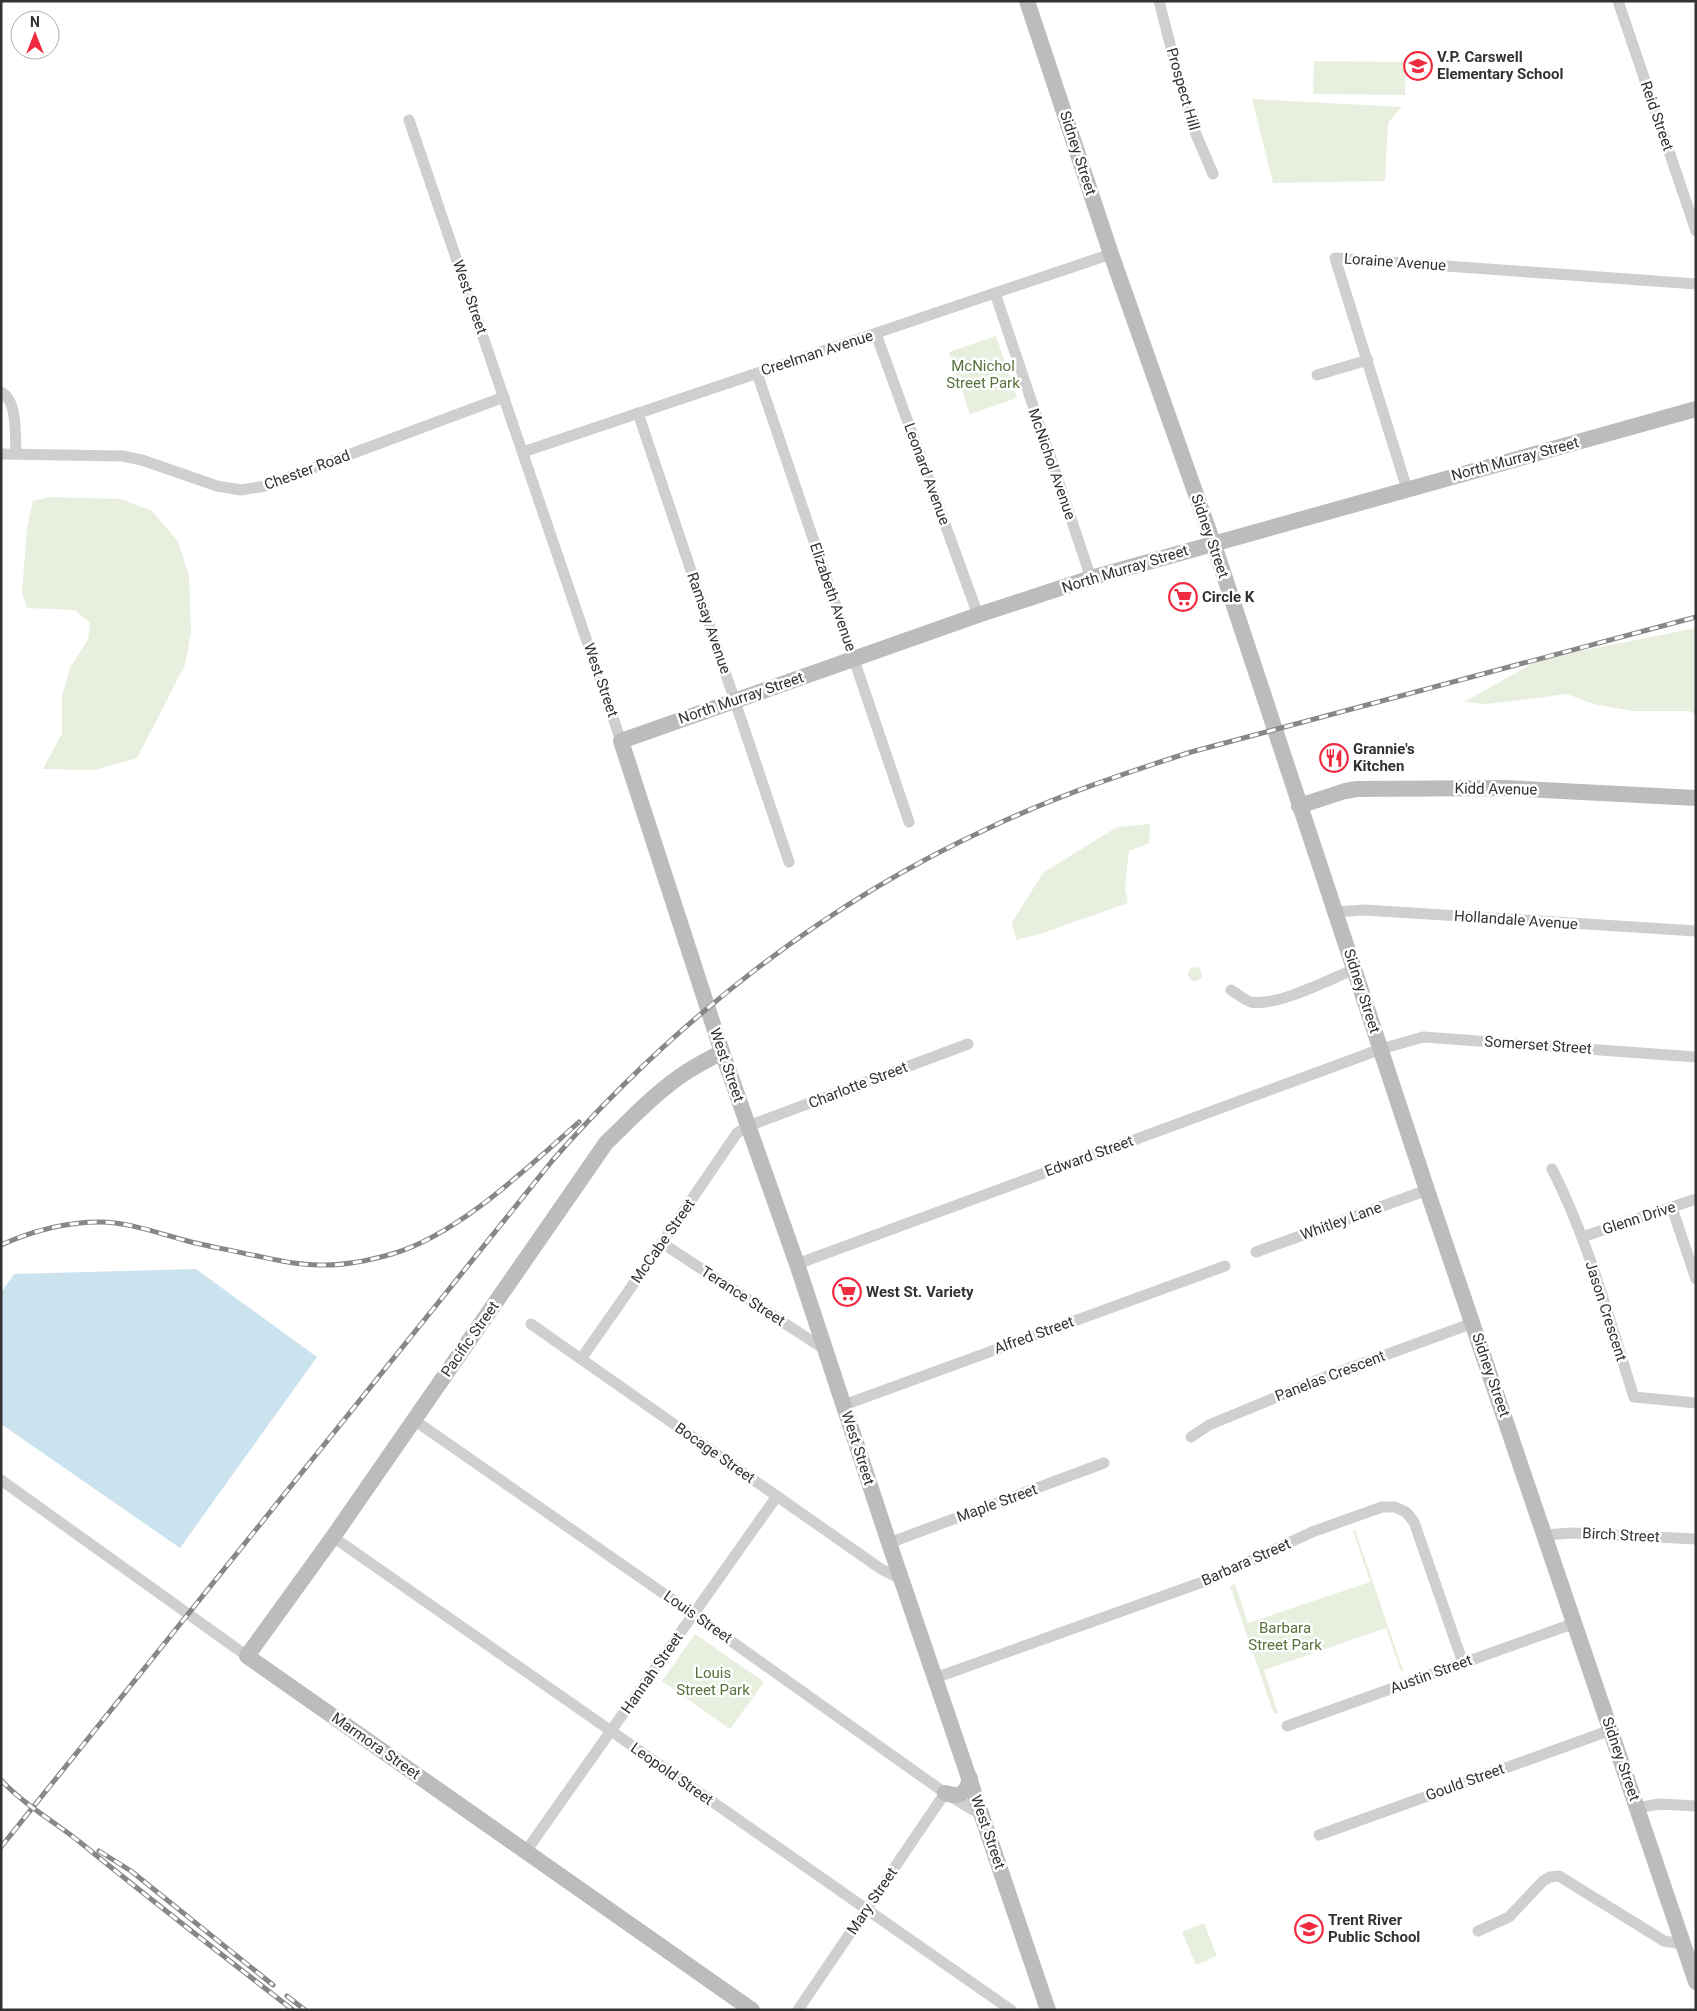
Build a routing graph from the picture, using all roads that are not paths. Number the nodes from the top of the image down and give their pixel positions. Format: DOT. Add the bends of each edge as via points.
graph roads {
  1 [pos="1027,1"];
  2 [pos="1160,1"];
  3 [pos="1618,1"];
  4 [pos="409,120"];
  5 [pos="1214,174"];
  6 [pos="1696,231"];
  7 [pos="1111,254"];
  8 [pos="1696,284"];
  9 [pos="995,293"];
  10 [pos="876,334"];
  11 [pos="1368,360"];
  12 [pos="757,373"];
  13 [pos="1317,375"];
  14 [pos="1,392"];
  15 [pos="504,397"];
  16 [pos="1696,409"];
  17 [pos="638,413"];
  18 [pos="523,452"];
  19 [pos="1,454"];
  20 [pos="16,454"];
  21 [pos="1407,489"];
  22 [pos="1213,542"];
  23 [pos="1091,578"];
  24 [pos="978,615"];
  25 [pos="854,659"];
  26 [pos="734,700"];
  27 [pos="621,741"];
  28 [pos="1696,798"];
  29 [pos="1300,806"];
  30 [pos="909,822"];
  31 [pos="789,862"];
  32 [pos="1335,912"];
  33 [pos="1696,931"];
  34 [pos="1355,969"];
  35 [pos="1231,990"];
  36 [pos="968,1044"];
  37 [pos="1381,1049"];
  38 [pos="722,1052"];
  39 [pos="1696,1057"];
  40 [pos="748,1126"];
  41 [pos="1552,1169"];
  42 [pos="1427,1190"];
  43 [pos="1696,1199"];
  44 [pos="1672,1208"];
  45 [pos="1582,1237"];
  46 [pos="662,1243"];
  47 [pos="1256,1252"];
  48 [pos="797,1264"];
  49 [pos="1225,1266"];
  50 [pos="1696,1279"];
  51 [pos="1473,1323"];
  52 [pos="531,1324"];
  53 [pos="824,1349"];
  54 [pos="580,1359"];
  55 [pos="1696,1403"];
  56 [pos="844,1405"];
  57 [pos="414,1420"];
  58 [pos="1191,1437"];
  59 [pos="1104,1463"];
  60 [pos="1,1480"];
  61 [pos="777,1496"];
  62 [pos="1546,1535"];
  63 [pos="333,1537"];
  64 [pos="1696,1539"];
  65 [pos="889,1543"];
  66 [pos="901,1579"];
  67 [pos="693,1614"];
  68 [pos="1575,1622"];
  69 [pos="247,1656"];
  70 [pos="1463,1663"];
  71 [pos="935,1678"];
  72 [pos="1287,1726"];
  73 [pos="1611,1730"];
  74 [pos="611,1731"];
  75 [pos="970,1778"];
  76 [pos="945,1793"];
  77 [pos="1696,1806"];
  78 [pos="1637,1808"];
  79 [pos="982,1814"];
  80 [pos="1319,1835"];
  81 [pos="526,1851"];
  82 [pos="866,1909"];
  83 [pos="1478,1931"];
  84 [pos="1683,1944"];
  85 [pos="1696,1982"];
  86 [pos="752,2010"];
  87 [pos="798,2010"];
  88 [pos="1011,2010"];
  89 [pos="1048,2010"];
  1 -- 7 [label="street, Sidney Street"];
  2 -- 5 [label="street, Prospect Hill" via="1195,132"];
  3 -- 6 [label="street, Reid Street"];
  4 -- 15 [label="street, West Street"];
  7 -- 9 [label="street, Creelman Avenue"];
  7 -- 22 [label="street, Sidney Street"];
  8 -- 11 [label="street, Loraine Avenue" via="1335,258"];
  9 -- 10 [label="street, Creelman Avenue"];
  9 -- 23 [label="street, McNichol Avenue"];
  10 -- 12 [label="street, Creelman Avenue"];
  10 -- 24 [label="street, Leonard Avenue"];
  11 -- 13 [label="street"];
  11 -- 21 [label="street, Loraine Avenue"];
  12 -- 17 [label="street, Creelman Avenue"];
  12 -- 25 [label="street, Elizabeth Avenue"];
  14 -- 20 [label="street" via="10,400 13,410"];
  15 -- 18 [label="street, West Street"];
  15 -- 20 [label="street, Chester Road" via="265,486 241,490 217,486 133,458"];
  16 -- 21 [label="street, North Murray Street"];
  17 -- 18 [label="street, Creelman Avenue"];
  17 -- 26 [label="street, Ramsay Avenue"];
  18 -- 27 [label="street, West Street"];
  19 -- 20 [label="street, Chester Road"];
  21 -- 22 [label="street, North Murray Street"];
  22 -- 23 [label="street, North Murray Street"];
  22 -- 29 [label="street, Sidney Street"];
  23 -- 24 [label="street, North Murray Street"];
  24 -- 25 [label="street, North Murray Street"];
  25 -- 26 [label="street, North Murray Street"];
  25 -- 30 [label="street, Elizabeth Avenue"];
  26 -- 27 [label="street, North Murray Street"];
  26 -- 31 [label="street, Ramsay Avenue"];
  27 -- 38 [label="street, West Street"];
  28 -- 29 [label="street, Kidd Avenue" via="1506,788 1357,789"];
  29 -- 32 [label="street, Sidney Street"];
  32 -- 33 [label="street, Hollandale Avenue" via="1365,910"];
  32 -- 34 [label="street, Sidney Street"];
  34 -- 35 [label="street" via="1282,999 1251,1002"];
  34 -- 37 [label="street, Sidney Street"];
  36 -- 40 [label="street, Charlotte Street"];
  37 -- 39 [label="street, Somerset Street" via="1422,1037"];
  37 -- 42 [label="street, Sidney Street"];
  37 -- 48 [label="street, Edward Street"];
  38 -- 40 [label="street, West Street"];
  38 -- 57 [label="street, Pacific Street" via="666,1087 606,1143"];
  40 -- 46 [label="street, McCabe Street" via="737,1133"];
  40 -- 48 [label="street, West Street"];
  41 -- 45 [label="street, Jason Crescent"];
  42 -- 47 [label="street, Whitley Lane"];
  42 -- 51 [label="street, Sidney Street"];
  43 -- 44 [label="street, Glenn Drive"];
  44 -- 45 [label="street, Glenn Drive"];
  44 -- 50 [label="street"];
  45 -- 55 [label="street, Jason Crescent" via="1634,1397"];
  46 -- 53 [label="street, Terance Street"];
  46 -- 54 [label="street, McCabe Street"];
  48 -- 53 [label="street, West Street"];
  49 -- 56 [label="street, Alfred Street"];
  51 -- 58 [label="street, Panelas Crescent" via="1325,1377 1209,1425"];
  51 -- 62 [label="street, Sidney Street"];
  52 -- 54 [label="street, Bocage Street"];
  53 -- 56 [label="street, West Street"];
  54 -- 61 [label="street, Bocage Street"];
  56 -- 65 [label="street, West Street"];
  57 -- 63 [label="street, Pacific Street"];
  57 -- 67 [label="street, Louis Street"];
  59 -- 65 [label="street, Maple Street"];
  60 -- 69 [label="street, Marmora Street"];
  61 -- 66 [label="street, Bocage Street"];
  61 -- 67 [label="street, Hannah Street"];
  62 -- 64 [label="street, Birch Street" via="1571,1533"];
  62 -- 68 [label="street, Sidney Street"];
  63 -- 69 [label="street, Pacific Street"];
  63 -- 74 [label="street, Leopold Street"];
  65 -- 66 [label="street, West Street"];
  66 -- 71 [label="street, West Street"];
  67 -- 74 [label="street, Hannah Street"];
  67 -- 76 [label="street, Louis Street"];
  68 -- 70 [label="street, Austin Street"];
  68 -- 73 [label="street, Sidney Street"];
  69 -- 81 [label="street, Marmora Street"];
  70 -- 71 [label="street, Barbara Street" via="1414,1522 1406,1512 1395,1507 1382,1507 1312,1532 1211,1579"];
  70 -- 72 [label="street, Austin Street"];
  71 -- 75 [label="street, West Street"];
  73 -- 78 [label="street, Sidney Street"];
  73 -- 80 [label="street, Gould Street"];
  74 -- 81 [label="street, Hannah Street"];
  74 -- 82 [label="street, Leopold Street"];
  75 -- 76 [label="street" via="962,1794"];
  75 -- 79 [label="street, West Street"];
  76 -- 79 [label="street, Louis Street"];
  76 -- 82 [label="street, Mary Street"];
  77 -- 78 [label="street" via="1659,1804"];
  78 -- 84 [label="street, Sidney Street"];
  79 -- 89 [label="street, West Street"];
  81 -- 86 [label="street, Marmora Street"];
  82 -- 87 [label="street, Mary Street"];
  82 -- 88 [label="street, Leopold Street"];
  83 -- 84 [label="street" via="1509,1917 1543,1881 1559,1876 1664,1941"];
  84 -- 85 [label="street, Sidney Street"];
}
